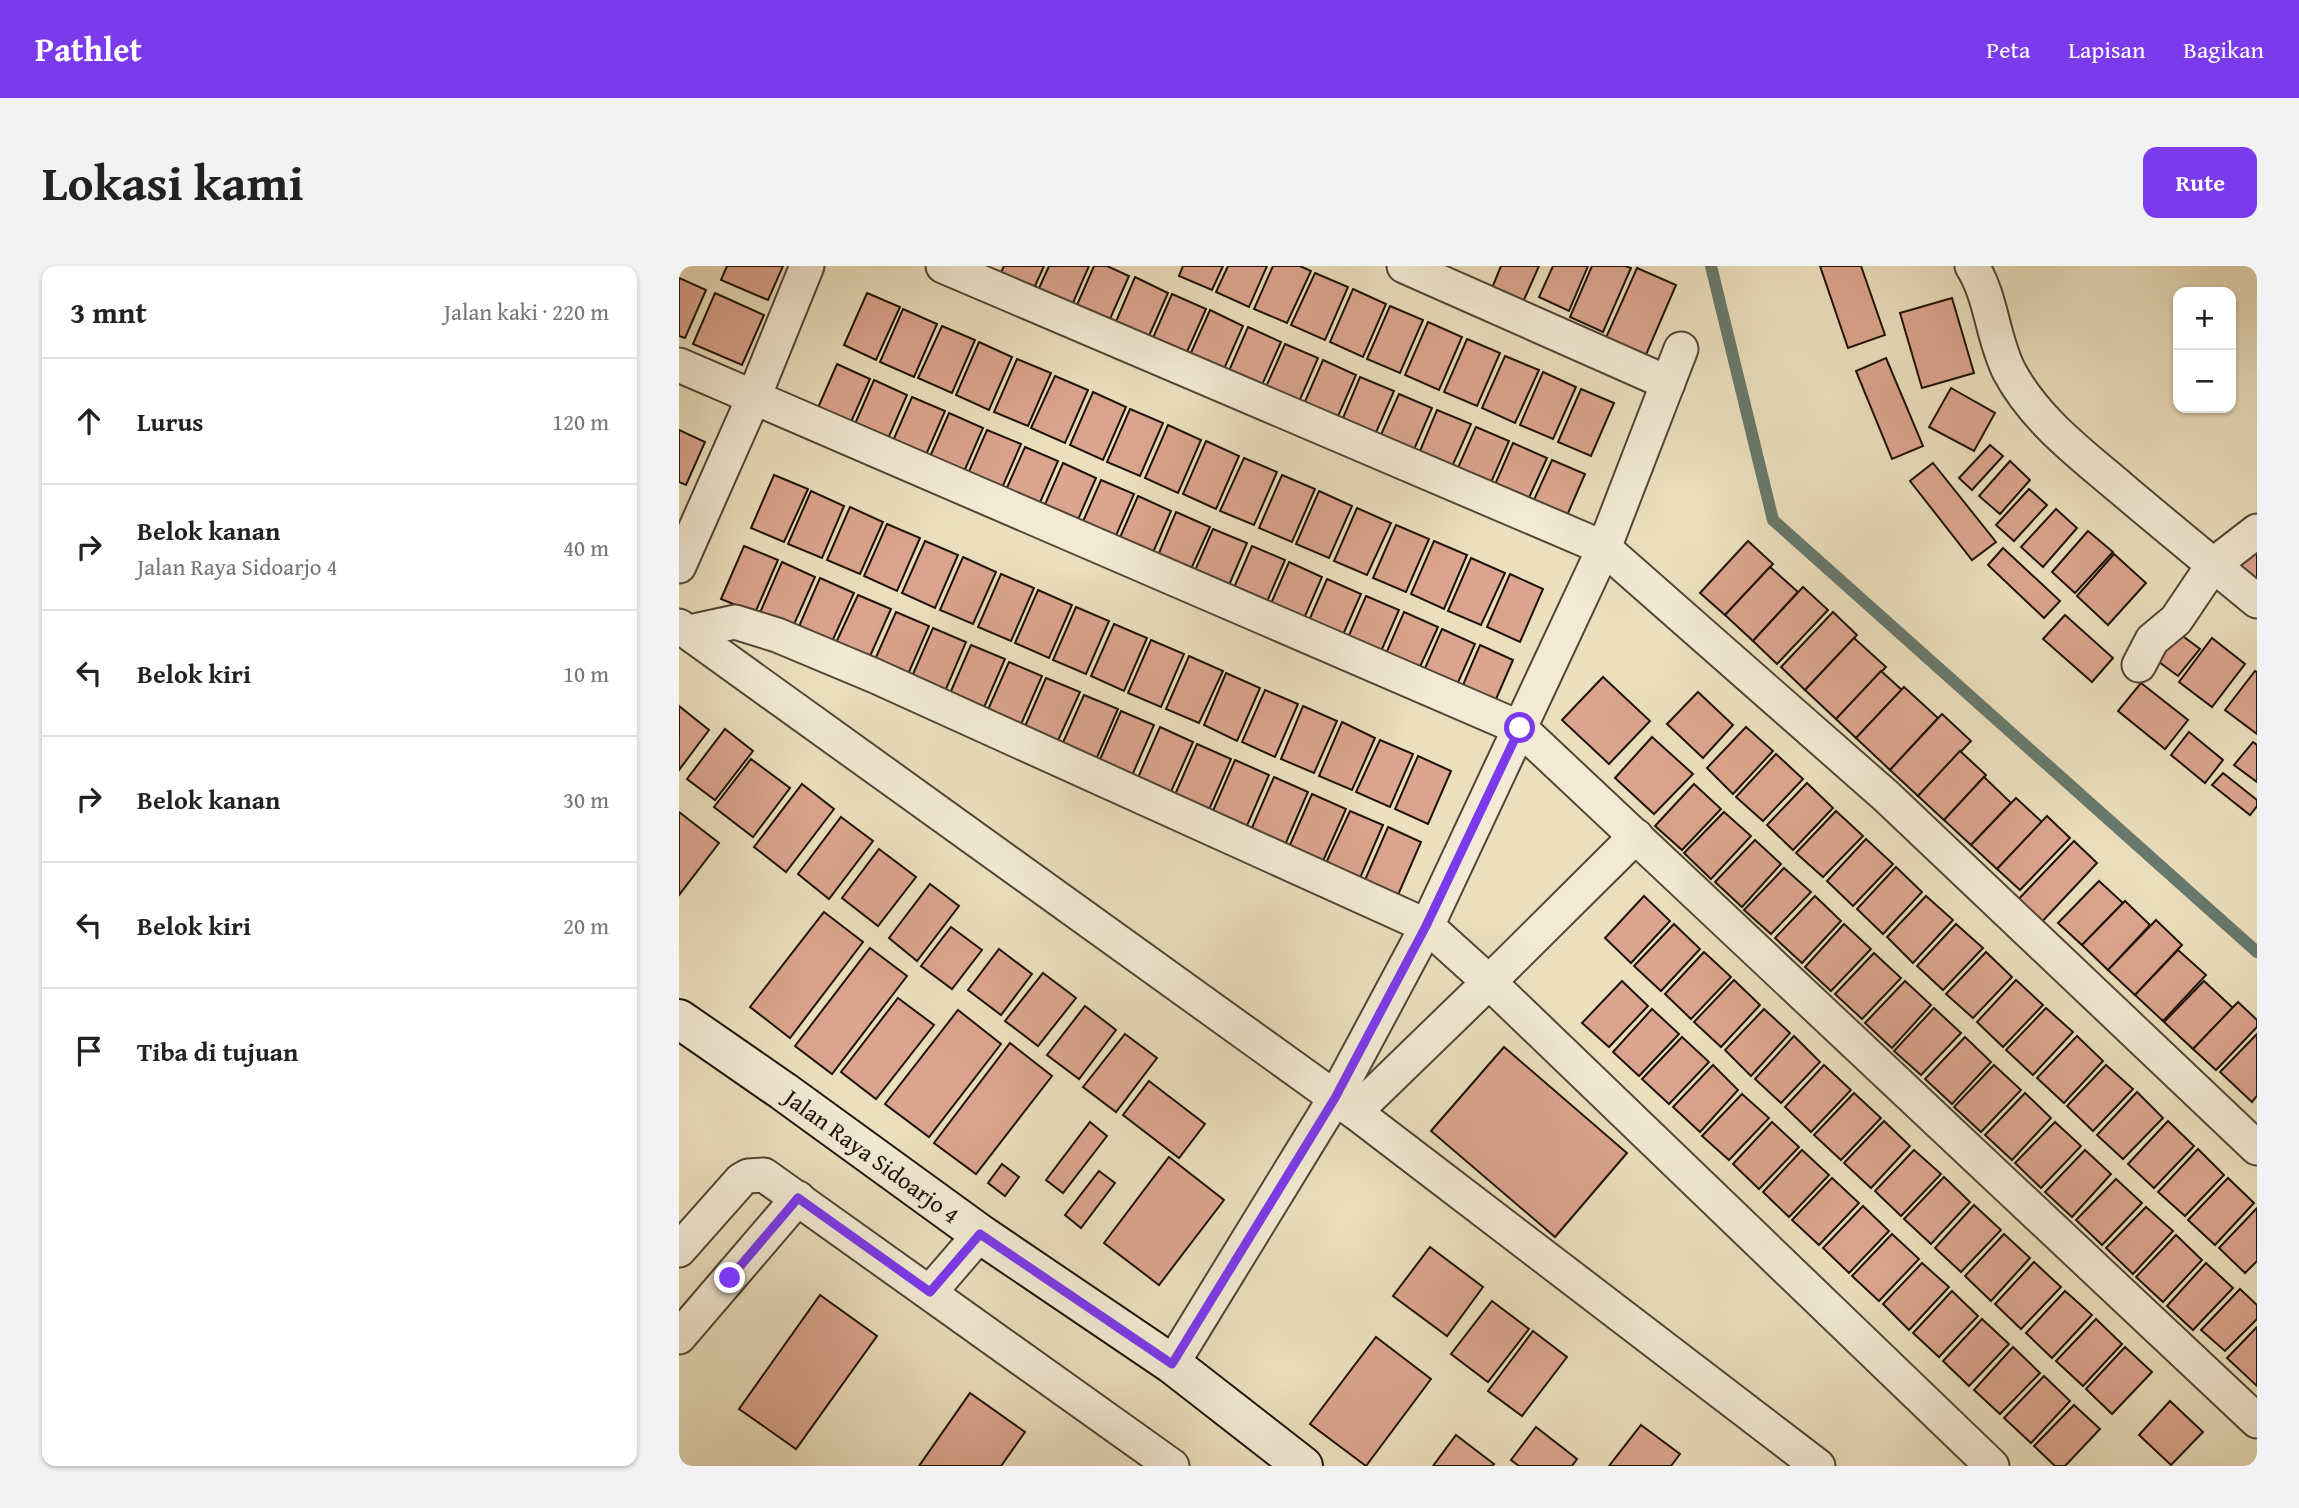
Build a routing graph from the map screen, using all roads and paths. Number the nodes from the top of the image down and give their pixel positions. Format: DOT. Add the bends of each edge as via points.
graph roads {
  1 [pos="807,266"];
  2 [pos="943,266"];
  3 [pos="1404,266"];
  4 [pos="1972,266"];
  5 [pos="1681,349"];
  6 [pos="679,365"];
  7 [pos="1668,383"];
  8 [pos="753,399"];
  9 [pos="2257,531"];
  10 [pos="1604,548"];
  11 [pos="2213,565"];
  12 [pos="679,566"];
  13 [pos="2257,601"];
  14 [pos="684,629"];
  15 [pos="2139,665"];
  16 [pos="1520,728"];
  17 [pos="1636,835"];
  18 [pos="1426,926"];
  19 [pos="1489,982"];
  20 [pos="679,1019"];
  21 [pos="1345,1105"];
  22 [pos="2257,1149"];
  23 [pos="798,1198"];
  24 [pos="980,1234"];
  25 [pos="679,1251"];
  26 [pos="930,1292"];
  27 [pos="679,1337"];
  28 [pos="1172,1364"];
  29 [pos="2257,1421"];
  30 [pos="1172,1466"];
  31 [pos="1303,1466"];
  32 [pos="1818,1466"];
  33 [pos="1992,1466"];
  1 -- 8 [label="street"];
  2 -- 10 [label="street"];
  3 -- 7 [label="street"];
  4 -- 11 [label="street" via="2009,370 2040,417"];
  5 -- 7 [label="street"];
  6 -- 8 [label="street"];
  7 -- 10 [label="street"];
  8 -- 12 [label="street"];
  8 -- 16 [label="street"];
  9 -- 11 [label="street"];
  10 -- 16 [label="street"];
  10 -- 22 [label="street" via="1886,796"];
  11 -- 13 [label="street"];
  11 -- 15 [label="street" via="2176,620 2152,640"];
  14 -- 18 [label="street" via="735,622 777,635"];
  14 -- 21 [label="street"];
  16 -- 17 [label="street"];
  16 -- 18 [label="street"];
  17 -- 19 [label="street"];
  17 -- 29 [label="street"];
  18 -- 19 [label="street"];
  18 -- 21 [label="street"];
  19 -- 21 [label="street"];
  19 -- 33 [label="street"];
  20 -- 24 [label="street, Jalan Raya Sidoarjo 4"];
  21 -- 28 [label="street"];
  21 -- 32 [label="street"];
  23 -- 25 [label="street" via="764,1175 748,1176"];
  23 -- 26 [label="street"];
  23 -- 27 [label="street"];
  24 -- 26 [label="street"];
  24 -- 28 [label="street, Jalan Raya Sidoarjo 4"];
  26 -- 30 [label="street"];
  28 -- 31 [label="street, Jalan Raya Sidoarjo 4"];
}
